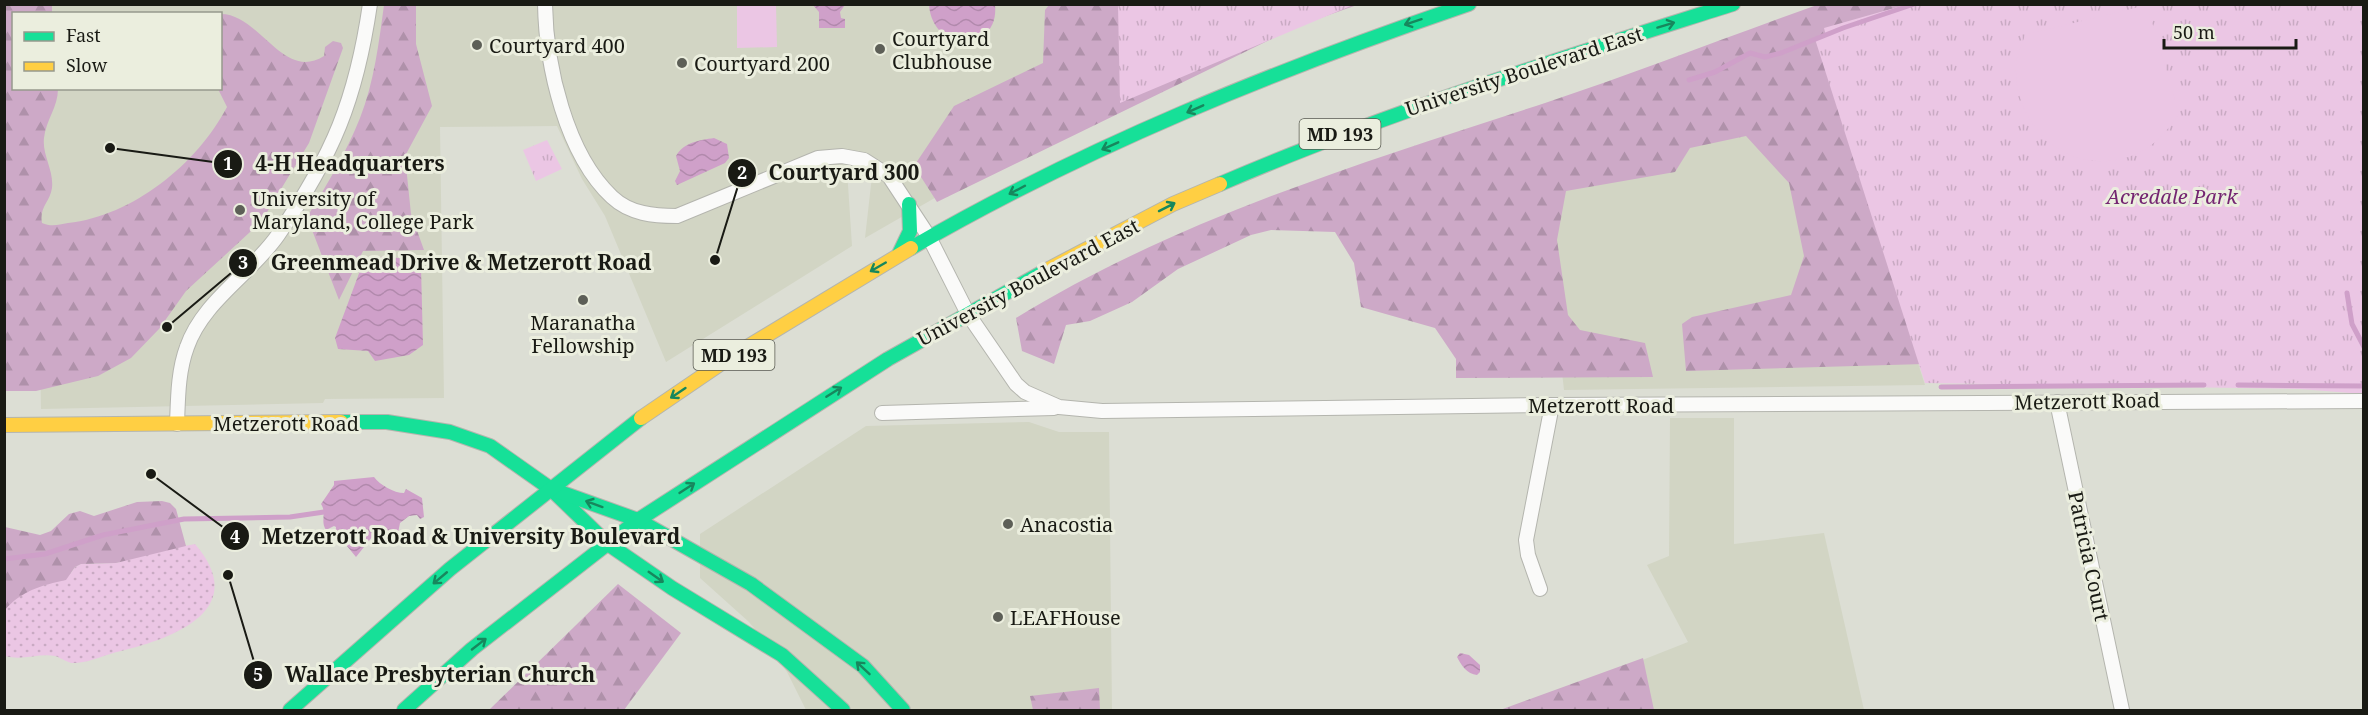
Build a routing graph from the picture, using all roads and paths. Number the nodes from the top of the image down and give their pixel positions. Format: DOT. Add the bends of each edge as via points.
graph roads {
  1 [pos="370,4"];
  2 [pos="545,4"];
  3 [pos="1469,4"];
  4 [pos="1733,4"];
  5 [pos="909,204"];
  6 [pos="929,237"];
  7 [pos="899,254"];
  8 [pos="968,314"];
  9 [pos="2364,401"];
  10 [pos="2057,402"];
  11 [pos="1552,405"];
  12 [pos="1059,408"];
  13 [pos="882,413"];
  14 [pos="177,424"];
  15 [pos="4,425"];
  16 [pos="551,489"];
  17 [pos="638,520"];
  18 [pos="608,544"];
  19 [pos="1540,589"];
  20 [pos="290,711"];
  21 [pos="404,711"];
  22 [pos="843,711"];
  23 [pos="903,711"];
  24 [pos="2122,711"];
  1 -- 14 [label="street" via="361,59 342,125 326,159 277,237 205,314 187,345 181,368"];
  2 -- 5 [label="street, Metzerott Road" via="551,65 573,136 588,166 613,198 635,211 677,216 818,158 842,156 864,160 889,176"];
  3 -- 6 [label="main road, MD 193, one-way" via="1276,73 1036,179"];
  8 -- 4 [label="main road, University Boulevard East / MD 193, one-way" via="1173,204 1311,145 1436,99"];
  5 -- 6 [label="street, Metzerott Road"];
  5 -- 7 [label="main road" via="910,238"];
  6 -- 7 [label="main road, MD 193"];
  6 -- 8 [label="street, Metzerott Road"];
  7 -- 16 [label="main road, MD 193, one-way" via="719,364 632,424"];
  8 -- 12 [label="street, Metzerott Road" via="1016,384"];
  17 -- 8 [label="main road, University Boulevard East / MD 193, one-way" via="843,387"];
  9 -- 10 [label="street, Metzerott Road"];
  10 -- 11 [label="street, Metzerott Road"];
  10 -- 24 [label="street, Patricia Court"];
  11 -- 12 [label="street, Metzerott Road" via="1102,411"];
  11 -- 19 [label="street" via="1526,540"];
  12 -- 13 [label="street"];
  14 -- 15 [label="main road, Metzerott Road"];
  14 -- 16 [label="main road, Metzerott Road" via="316,421 425,427 490,446"];
  17 -- 16 [label="main road, one-way"];
  16 -- 18 [label="main road"];
  16 -- 20 [label="main road, MD 193, one-way" via="514,515 379,629"];
  17 -- 18 [label="main road, University Boulevard East / MD 193"];
  23 -- 17 [label="main road, one-way" via="863,666 751,584"];
  21 -- 18 [label="main road, University Boulevard East / MD 193, one-way" via="472,649"];
  18 -- 22 [label="main road, one-way" via="782,655"];
}
